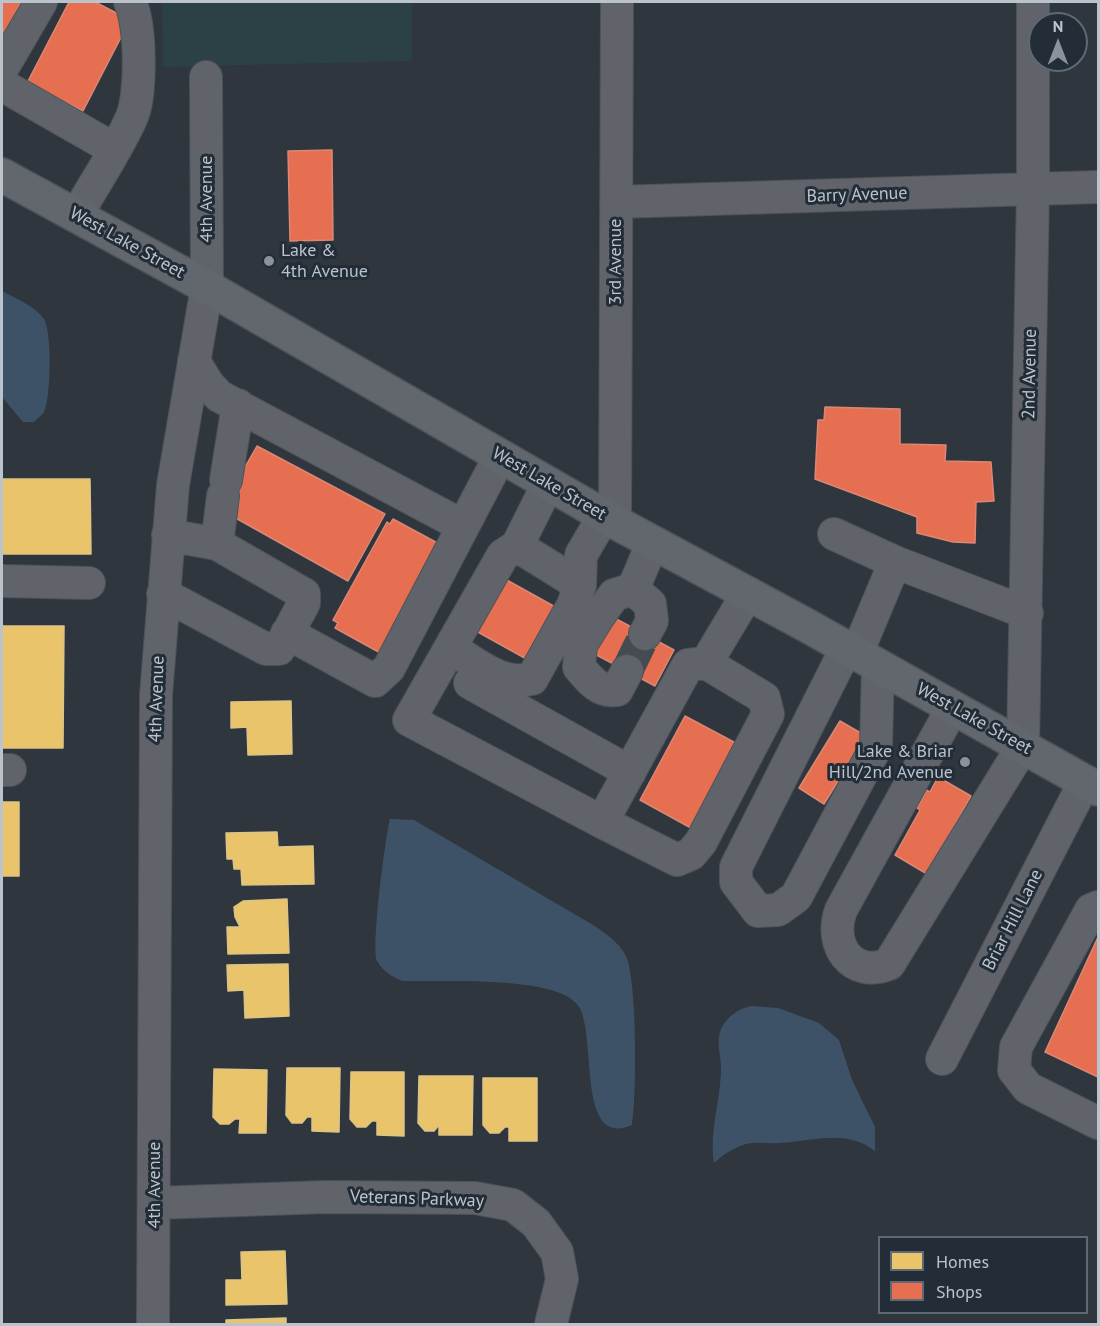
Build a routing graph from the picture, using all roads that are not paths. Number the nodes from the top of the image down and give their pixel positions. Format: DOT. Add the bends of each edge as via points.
graph roads {
  1 [pos="41,2"];
  2 [pos="130,2"];
  3 [pos="617,2"];
  4 [pos="1033,2"];
  5 [pos="2,69"];
  6 [pos="206,77"];
  7 [pos="2,85"];
  8 [pos="114,150"];
  9 [pos="2,175"];
  10 [pos="1098,187"];
  11 [pos="1033,189"];
  12 [pos="616,202"];
  13 [pos="76,216"];
  14 [pos="207,287"];
  15 [pos="194,361"];
  16 [pos="238,405"];
  17 [pos="500,456"];
  18 [pos="548,484"];
  19 [pos="610,519"];
  20 [pos="463,526"];
  21 [pos="834,534"];
  22 [pos="168,535"];
  23 [pos="653,542"];
  24 [pos="217,544"];
  25 [pos="517,546"];
  26 [pos="895,562"];
  27 [pos="2,582"];
  28 [pos="88,583"];
  29 [pos="580,585"];
  30 [pos="633,589"];
  31 [pos="748,593"];
  32 [pos="163,594"];
  33 [pos="1027,613"];
  34 [pos="287,633"];
  35 [pos="645,634"];
  36 [pos="450,650"];
  37 [pos="861,655"];
  38 [pos="706,663"];
  39 [pos="627,671"];
  40 [pos="953,707"];
  41 [pos="1023,746"];
  42 [pos="630,772"];
  43 [pos="1092,785"];
  44 [pos="602,822"];
  45 [pos="1098,907"];
  46 [pos="942,1059"];
  47 [pos="1098,1124"];
  48 [pos="155,1203"];
  49 [pos="153,1324"];
  50 [pos="551,1324"];
  1 -- 5 [label="street"];
  2 -- 8 [label="street" via="136,14 139,67 132,117"];
  3 -- 12 [label="street, 3rd Avenue"];
  4 -- 11 [label="street, 2nd Avenue"];
  6 -- 14 [label="street, 4th Avenue"];
  7 -- 8 [label="street"];
  8 -- 13 [label="street"];
  9 -- 13 [label="main road, West Lake Street"];
  10 -- 11 [label="street, Barry Avenue"];
  11 -- 12 [label="street, Barry Avenue"];
  11 -- 33 [label="street, 2nd Avenue"];
  12 -- 19 [label="street, 3rd Avenue"];
  13 -- 14 [label="main road, West Lake Street"];
  14 -- 15 [label="street, 4th Avenue"];
  14 -- 17 [label="main road, West Lake Street"];
  15 -- 16 [label="street" via="219,396"];
  15 -- 22 [label="street, 4th Avenue" via="172,485"];
  16 -- 20 [label="street"];
  16 -- 24 [label="street"];
  17 -- 18 [label="main road, West Lake Street"];
  17 -- 20 [label="street"];
  18 -- 19 [label="main road, West Lake Street"];
  18 -- 25 [label="street"];
  19 -- 23 [label="main road, West Lake Street"];
  19 -- 29 [label="street" via="581,555"];
  20 -- 34 [label="street" via="389,668 375,681"];
  21 -- 26 [label="street"];
  22 -- 24 [label="street"];
  22 -- 32 [label="street, 4th Avenue"];
  23 -- 30 [label="street"];
  23 -- 31 [label="main road, West Lake Street"];
  24 -- 34 [label="street" via="304,594 304,603"];
  25 -- 29 [label="street"];
  25 -- 36 [label="street" via="503,555"];
  26 -- 33 [label="street"];
  26 -- 37 [label="street"];
  27 -- 28 [label="street"];
  29 -- 36 [label="street" via="532,680 504,680"];
  30 -- 35 [label="street" via="650,604 652,621"];
  30 -- 39 [label="street" via="614,595 580,645 579,667 593,684 617,690"];
  31 -- 37 [label="main road, West Lake Street"];
  31 -- 38 [label="street"];
  32 -- 34 [label="street" via="266,650 279,649"];
  32 -- 48 [label="street, 4th Avenue" via="156,695"];
  33 -- 41 [label="street, 2nd Avenue"];
  36 -- 42 [label="street"];
  36 -- 44 [label="street" via="409,720"];
  37 -- 37 [label="street" via="736,867 736,882 759,911 778,910 796,897 876,747 879,733"];
  37 -- 40 [label="main road, West Lake Street"];
  38 -- 42 [label="street" via="688,665"];
  38 -- 44 [label="street" via="764,698 768,714 701,842 691,854 677,860"];
  40 -- 41 [label="main road, West Lake Street"];
  40 -- 41 [label="street" via="835,925 843,954 862,967 876,969 890,964"];
  41 -- 43 [label="main road, West Lake Street"];
  42 -- 44 [label="street"];
  43 -- 46 [label="street, Briar Hill Lane"];
  45 -- 47 [label="street" via="1091,910 1016,1047 1014,1070 1028,1089"];
  48 -- 49 [label="street, 4th Avenue"];
  48 -- 50 [label="street, Veterans Parkway" via="326,1197 475,1198 513,1205 536,1224 557,1252 562,1279"];
}
